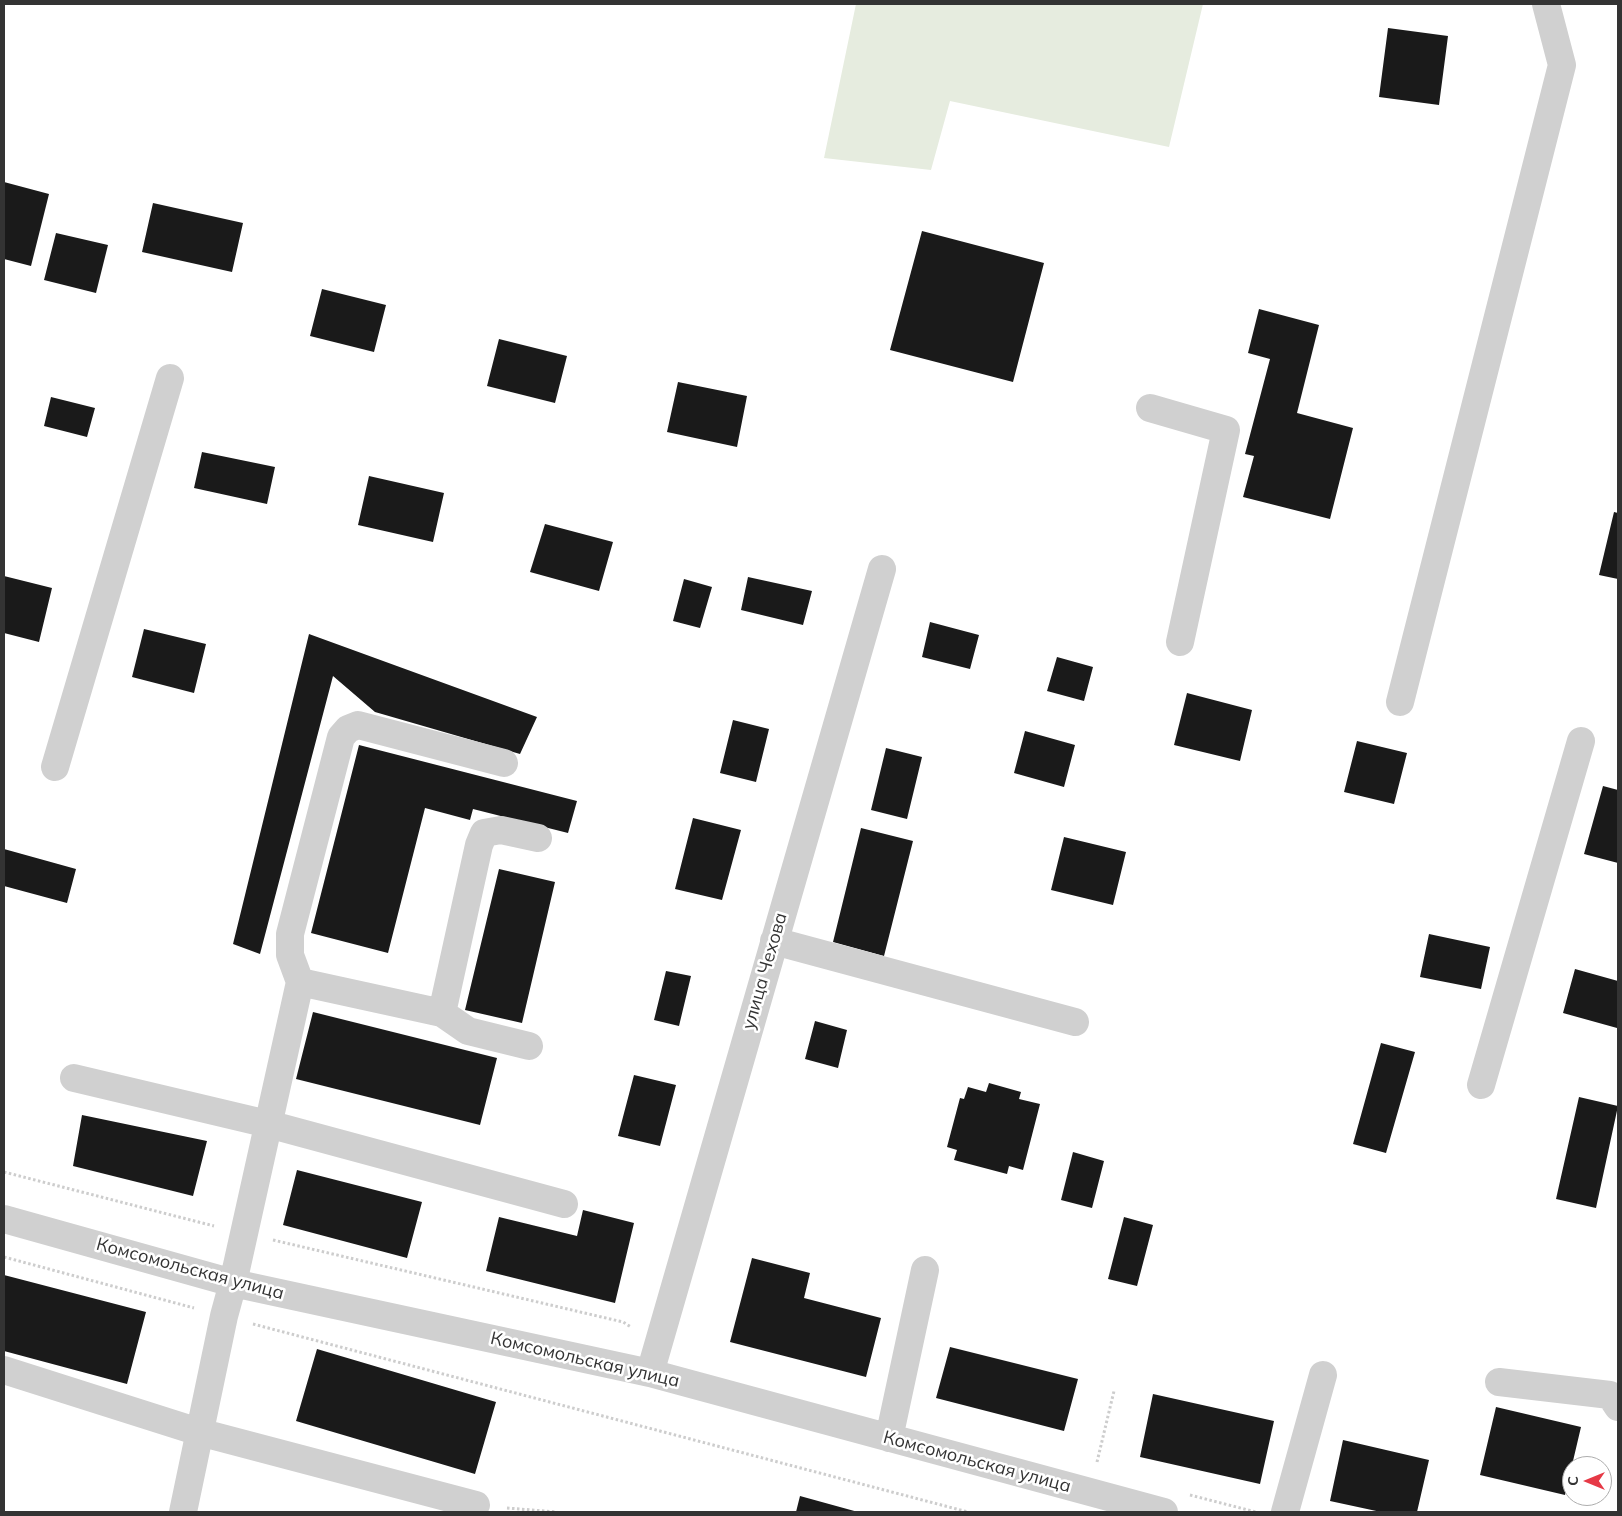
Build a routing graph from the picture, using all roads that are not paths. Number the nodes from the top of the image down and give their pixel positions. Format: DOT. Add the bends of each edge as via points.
graph roads {
  1 [pos="1546,4"];
  2 [pos="170,378"];
  3 [pos="1150,408"];
  4 [pos="882,568"];
  5 [pos="1180,642"];
  6 [pos="1400,702"];
  7 [pos="1581,741"];
  8 [pos="504,763"];
  9 [pos="55,767"];
  10 [pos="538,838"];
  11 [pos="774,941"];
  12 [pos="300,982"];
  13 [pos="442,1013"];
  14 [pos="1075,1022"];
  15 [pos="530,1046"];
  16 [pos="74,1078"];
  17 [pos="1481,1086"];
  18 [pos="268,1124"];
  19 [pos="564,1204"];
  20 [pos="4,1219"];
  21 [pos="926,1270"];
  22 [pos="234,1283"];
  23 [pos="4,1370"];
  24 [pos="650,1373"];
  25 [pos="1322,1375"];
  26 [pos="1499,1382"];
  27 [pos="1618,1406"];
  28 [pos="199,1432"];
  29 [pos="889,1438"];
  30 [pos="476,1506"];
  31 [pos="183,1512"];
  32 [pos="1164,1512"];
  33 [pos="1285,1512"];
  1 -- 6 [label="street" via="1562,65"];
  2 -- 9 [label="street"];
  3 -- 5 [label="street" via="1226,430"];
  4 -- 11 [label="street, улица Чехова"];
  7 -- 17 [label="street"];
  8 -- 12 [label="street" via="358,725 348,729 341,737 290,934 290,955"];
  10 -- 13 [label="street" via="502,830 484,833"];
  11 -- 14 [label="street"];
  11 -- 24 [label="street, улица Чехова"];
  12 -- 13 [label="street"];
  12 -- 18 [label="street"];
  13 -- 15 [label="street" via="468,1031"];
  16 -- 18 [label="street"];
  18 -- 19 [label="street"];
  18 -- 22 [label="street"];
  20 -- 22 [label="street, Комсомольская улица"];
  21 -- 29 [label="street"];
  22 -- 24 [label="street, Комсомольская улица"];
  22 -- 28 [label="street"];
  23 -- 28 [label="street"];
  24 -- 29 [label="street, Комсомольская улица"];
  25 -- 33 [label="street"];
  26 -- 27 [label="street" via="1610,1395"];
  28 -- 30 [label="street"];
  28 -- 31 [label="street"];
  29 -- 32 [label="street, Комсомольская улица"];
}
